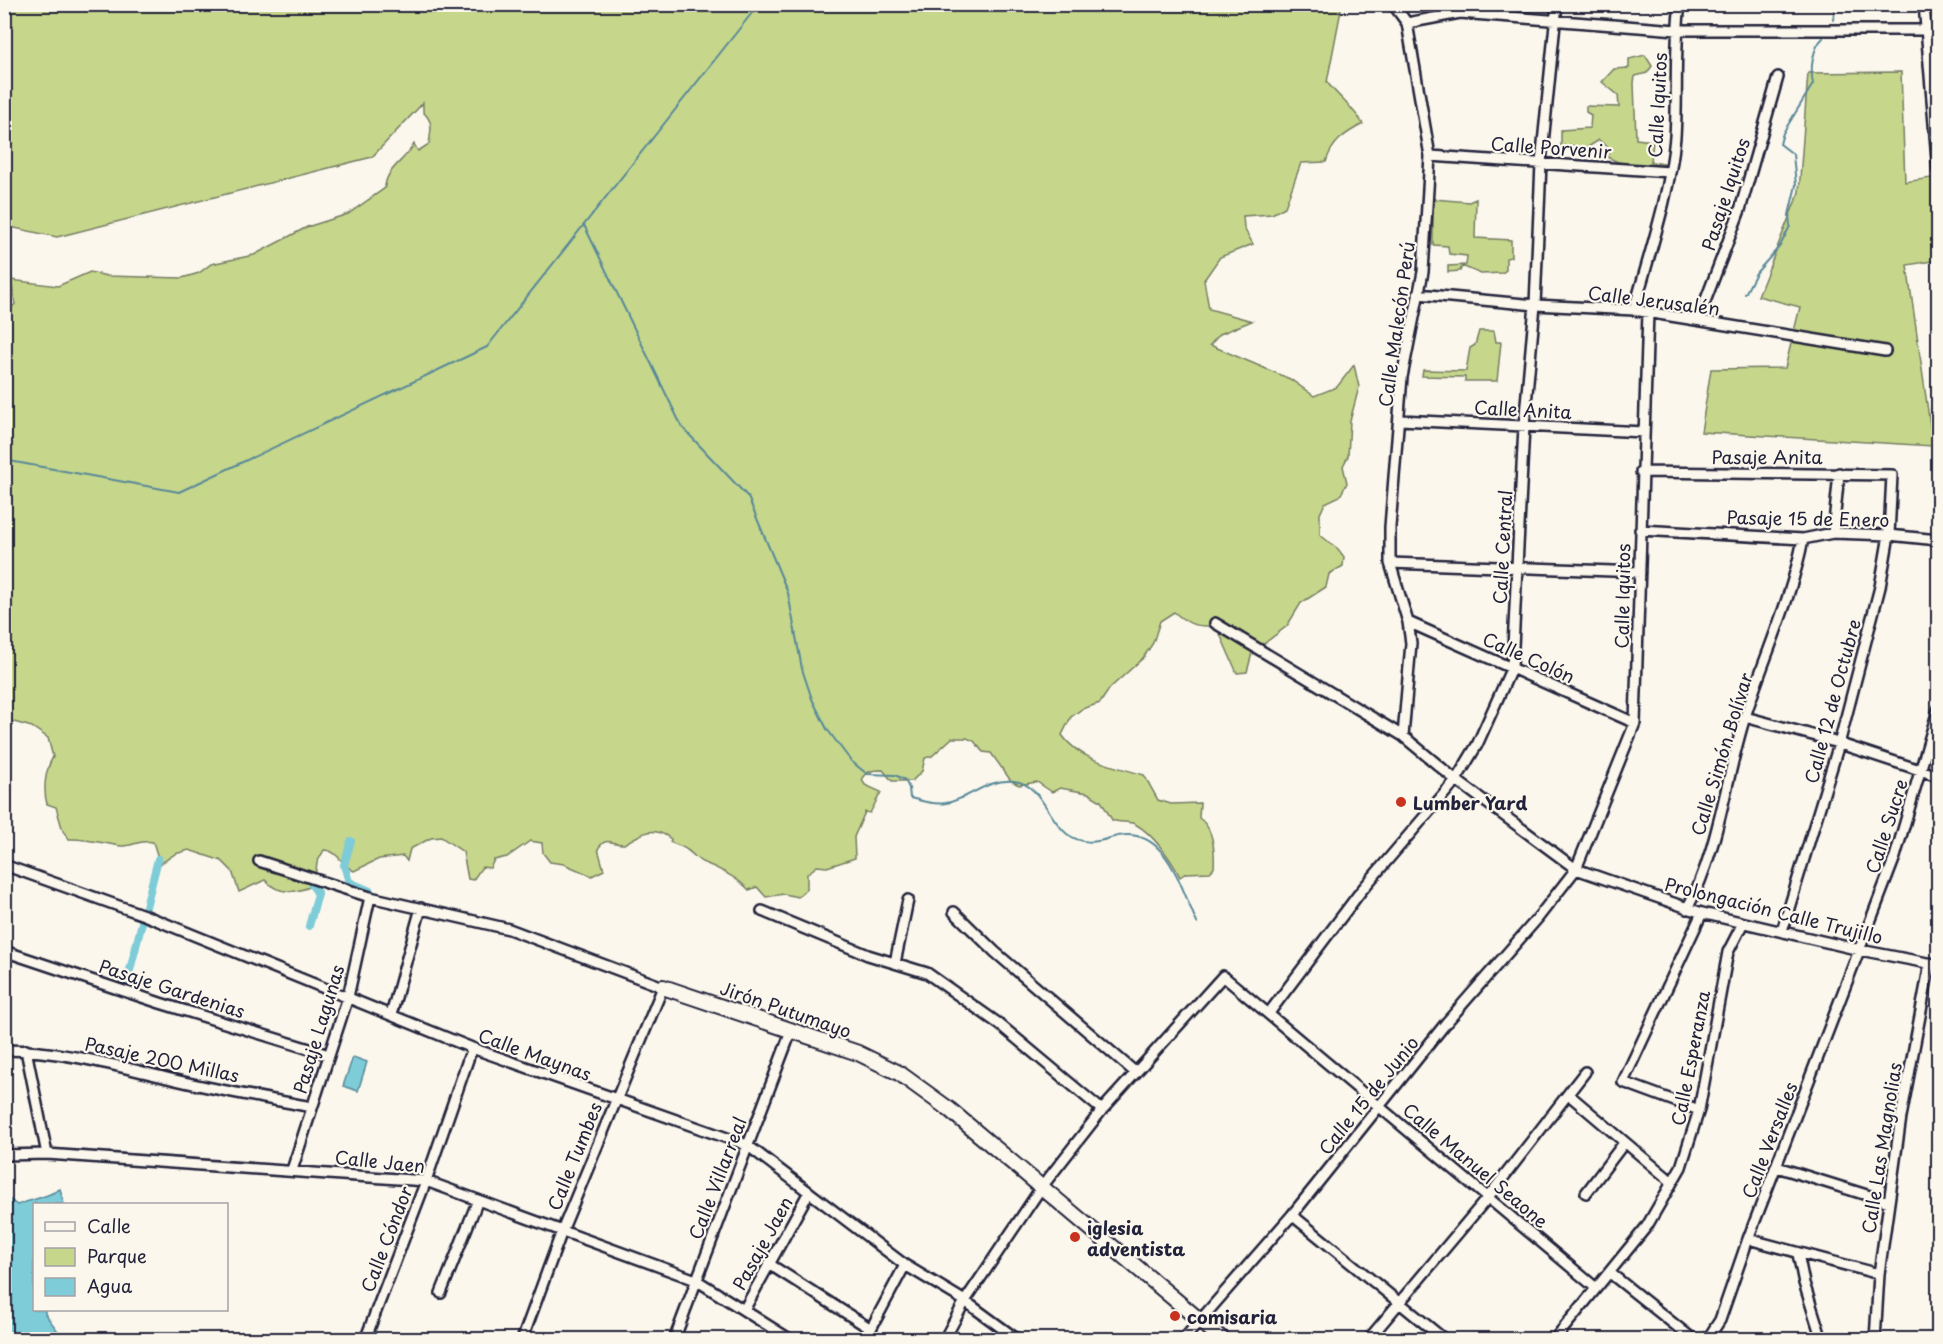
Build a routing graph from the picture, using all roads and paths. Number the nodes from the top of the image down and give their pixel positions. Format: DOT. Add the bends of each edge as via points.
graph roads {
  1 [pos="1393,4"];
  2 [pos="1557,4"];
  3 [pos="1680,4"];
  4 [pos="1924,4"];
  5 [pos="1555,22"];
  6 [pos="1407,23"];
  7 [pos="1677,30"];
  8 [pos="1938,30"];
  9 [pos="1927,31"];
  10 [pos="1778,76"];
  11 [pos="1430,156"];
  12 [pos="1542,163"];
  13 [pos="1938,171"];
  14 [pos="1670,172"];
  15 [pos="1418,294"];
  16 [pos="1536,305"];
  17 [pos="1634,310"];
  18 [pos="1648,312"];
  19 [pos="1698,320"];
  20 [pos="1885,351"];
  21 [pos="1400,420"];
  22 [pos="1524,426"];
  23 [pos="1644,432"];
  24 [pos="1641,471"];
  25 [pos="1839,473"];
  26 [pos="1892,475"];
  27 [pos="1640,530"];
  28 [pos="1833,533"];
  29 [pos="1889,535"];
  30 [pos="1803,539"];
  31 [pos="1938,540"];
  32 [pos="1390,563"];
  33 [pos="1518,567"];
  34 [pos="1640,572"];
  35 [pos="1408,622"];
  36 [pos="1215,623"];
  37 [pos="1512,667"];
  38 [pos="1938,710"];
  39 [pos="1745,717"];
  40 [pos="1635,723"];
  41 [pos="1403,736"];
  42 [pos="1839,744"];
  43 [pos="1920,771"];
  44 [pos="1938,776"];
  45 [pos="1456,780"];
  46 [pos="259,861"];
  47 [pos="4,865"];
  48 [pos="1576,869"];
  49 [pos="370,897"];
  50 [pos="908,900"];
  51 [pos="422,908"];
  52 [pos="1687,909"];
  53 [pos="762,911"];
  54 [pos="954,912"];
  55 [pos="1702,913"];
  56 [pos="1743,923"];
  57 [pos="1782,931"];
  58 [pos="1860,950"];
  59 [pos="4,951"];
  60 [pos="895,963"];
  61 [pos="1934,964"];
  62 [pos="663,987"];
  63 [pos="348,997"];
  64 [pos="1269,1013"];
  65 [pos="391,1016"];
  66 [pos="792,1029"];
  67 [pos="472,1048"];
  68 [pos="4,1050"];
  69 [pos="26,1050"];
  70 [pos="329,1055"];
  71 [pos="1585,1072"];
  72 [pos="1136,1073"];
  73 [pos="1568,1094"];
  74 [pos="614,1101"];
  75 [pos="1381,1106"];
  76 [pos="312,1107"];
  77 [pos="1102,1110"];
  78 [pos="1699,1110"];
  79 [pos="1624,1143"];
  80 [pos="747,1145"];
  81 [pos="46,1154"];
  82 [pos="4,1155"];
  83 [pos="1777,1167"];
  84 [pos="292,1170"];
  85 [pos="426,1181"];
  86 [pos="1672,1182"];
  87 [pos="1041,1188"];
  88 [pos="809,1192"];
  89 [pos="1586,1193"];
  90 [pos="1490,1196"];
  91 [pos="478,1200"];
  92 [pos="1889,1202"];
  93 [pos="1292,1215"];
  94 [pos="562,1231"];
  95 [pos="1748,1239"];
  96 [pos="1798,1254"];
  97 [pos="769,1264"];
  98 [pos="905,1265"];
  99 [pos="1610,1273"];
  100 [pos="1879,1274"];
  101 [pos="696,1280"];
  102 [pos="1596,1288"];
  103 [pos="441,1293"];
  104 [pos="965,1301"];
  105 [pos="1401,1303"];
  106 [pos="744,1310"];
  107 [pos="1199,1319"];
  108 [pos="870,1329"];
  109 [pos="365,1340"];
  110 [pos="522,1340"];
  111 [pos="674,1340"];
  112 [pos="791,1340"];
  113 [pos="865,1340"];
  114 [pos="944,1340"];
  115 [pos="1018,1340"];
  116 [pos="1183,1340"];
  117 [pos="1224,1340"];
  118 [pos="1368,1340"];
  119 [pos="1445,1340"];
  120 [pos="1554,1340"];
  121 [pos="1694,1340"];
  122 [pos="1707,1340"];
  123 [pos="1822,1340"];
  124 [pos="1875,1340"];
  1 -- 6 [label="street"];
  2 -- 5 [label="street, Calle Central"];
  3 -- 7 [label="street, Calle Iquitos"];
  4 -- 9 [label="street"];
  5 -- 6 [label="street" via="1460,13"];
  5 -- 7 [label="street"];
  5 -- 12 [label="street, Calle Central"];
  6 -- 11 [label="street, Calle Malecón Perú"];
  7 -- 9 [label="street"];
  7 -- 14 [label="street, Calle Iquitos" via="1675,137"];
  8 -- 9 [label="street"];
  9 -- 13 [label="street"];
  10 -- 19 [label="street, Pasaje Iquitos" via="1740,210"];
  11 -- 12 [label="street, Calle Porvenir"];
  11 -- 15 [label="street, Calle Malecón Perú" via="1423,272"];
  12 -- 14 [label="street, Calle Porvenir"];
  12 -- 16 [label="street, Calle Central"];
  14 -- 17 [label="street, Calle Iquitos"];
  15 -- 16 [label="street, Calle Jerusalén"];
  15 -- 21 [label="street, Calle Malecón Perú" via="1402,377"];
  16 -- 17 [label="street, Calle Jerusalén"];
  16 -- 22 [label="street, Calle Central"];
  17 -- 18 [label="street, Calle Jerusalén"];
  18 -- 19 [label="street, Calle Jerusalén"];
  18 -- 23 [label="street, Calle Iquitos"];
  19 -- 20 [label="street, Calle Jerusalén"];
  21 -- 22 [label="street, Calle Anita"];
  21 -- 32 [label="street, Calle Malecón Perú"];
  22 -- 23 [label="street, Calle Anita"];
  22 -- 33 [label="street, Calle Central"];
  23 -- 24 [label="street, Calle Iquitos"];
  24 -- 25 [label="street, Pasaje Anita"];
  24 -- 27 [label="street, Calle Iquitos"];
  25 -- 26 [label="street, Pasaje Anita"];
  25 -- 28 [label="street"];
  26 -- 29 [label="street, Calle 12 de Octubre"];
  27 -- 30 [label="street, Pasaje 15 de Enero"];
  27 -- 34 [label="street, Calle Iquitos"];
  28 -- 29 [label="street, Pasaje 15 de Enero"];
  28 -- 30 [label="street, Pasaje 15 de Enero"];
  29 -- 31 [label="street, Pasaje 15 de Enero"];
  29 -- 42 [label="street, Calle 12 de Octubre" via="1880,587"];
  30 -- 39 [label="street, Calle Simón Bolívar" via="1788,604"];
  32 -- 33 [label="street"];
  32 -- 35 [label="street, Calle Malecón Perú"];
  33 -- 34 [label="street"];
  33 -- 37 [label="street, Calle Central"];
  34 -- 40 [label="street, Calle Iquitos"];
  35 -- 37 [label="street, Calle Colón"];
  35 -- 41 [label="street, Calle Malecón Perú" via="1412,643"];
  36 -- 41 [label="street, Prolongación Calle Trujillo"];
  37 -- 40 [label="street, Calle Colón"];
  37 -- 45 [label="street, Calle Central" via="1477,745"];
  38 -- 43 [label="street, Calle Sucre"];
  39 -- 42 [label="street"];
  39 -- 52 [label="street, Calle Simón Bolívar" via="1700,883"];
  40 -- 48 [label="street, Calle Iquitos"];
  41 -- 45 [label="street, Prolongación Calle Trujillo"];
  42 -- 43 [label="street"];
  42 -- 57 [label="street, Calle 12 de Octubre"];
  43 -- 44 [label="street"];
  43 -- 58 [label="street, Calle Sucre" via="1895,856"];
  45 -- 48 [label="street, Prolongación Calle Trujillo"];
  45 -- 64 [label="street, Calle Central" via="1361,891"];
  46 -- 49 [label="street, Jirón Putumayo"];
  47 -- 63 [label="street, Calle Maynas" via="144,915"];
  48 -- 52 [label="street, Prolongación Calle Trujillo"];
  48 -- 75 [label="street, Calle 15 de Junio"];
  49 -- 51 [label="street, Jirón Putumayo"];
  49 -- 63 [label="street, Pasaje Lagunas"];
  50 -- 60 [label="street"];
  51 -- 62 [label="street, Jirón Putumayo" via="509,929"];
  51 -- 65 [label="street"];
  52 -- 55 [label="street, Prolongación Calle Trujillo"];
  53 -- 60 [label="street"];
  54 -- 72 [label="street"];
  55 -- 56 [label="street, Prolongación Calle Trujillo"];
  55 -- 78 [label="street" via="1623,1082"];
  56 -- 57 [label="street, Prolongación Calle Trujillo"];
  56 -- 78 [label="street, Calle Esperanza" via="1728,952"];
  57 -- 58 [label="street, Prolongación Calle Trujillo"];
  58 -- 61 [label="street, Prolongación Calle Trujillo"];
  58 -- 83 [label="street, Calle Versalles"];
  59 -- 70 [label="street, Pasaje Gardenias"];
  60 -- 77 [label="street" via="927,973 990,1018"];
  61 -- 92 [label="street, Calle Las Magnolias" via="1900,1117"];
  62 -- 66 [label="street, Jirón Putumayo"];
  62 -- 74 [label="street, Calle Tumbes"];
  63 -- 65 [label="street, Calle Maynas"];
  63 -- 70 [label="street, Pasaje Lagunas"];
  64 -- 72 [label="street, Calle Manuel Seaone" via="1223,976"];
  64 -- 75 [label="street, Calle Manuel Seaone"];
  65 -- 67 [label="street, Calle Maynas"];
  66 -- 80 [label="street, Calle Villarreal"];
  66 -- 87 [label="street, Jirón Putumayo" via="899,1073 950,1110"];
  67 -- 74 [label="street, Calle Maynas"];
  67 -- 85 [label="street, Calle Cóndor"];
  68 -- 69 [label="street, Pasaje 200 Millas"];
  69 -- 76 [label="street, Pasaje 200 Millas" via="118,1064"];
  69 -- 81 [label="street"];
  70 -- 76 [label="street, Pasaje Lagunas"];
  71 -- 73 [label="street"];
  72 -- 77 [label="street"];
  73 -- 79 [label="street"];
  73 -- 90 [label="street"];
  74 -- 80 [label="street, Calle Maynas"];
  74 -- 94 [label="street, Calle Tumbes"];
  75 -- 90 [label="street, Calle Manuel Seaone"];
  75 -- 93 [label="street, Calle 15 de Junio"];
  76 -- 84 [label="street, Pasaje Lagunas"];
  77 -- 87 [label="street"];
  78 -- 86 [label="street, Calle Esperanza"];
  79 -- 86 [label="street"];
  79 -- 89 [label="street"];
  80 -- 88 [label="street, Calle Maynas"];
  80 -- 101 [label="street, Calle Villarreal"];
  81 -- 82 [label="street, Calle Jaen"];
  81 -- 84 [label="street, Calle Jaen"];
  83 -- 92 [label="street"];
  83 -- 95 [label="street, Calle Versalles"];
  84 -- 85 [label="street, Calle Jaen"];
  85 -- 91 [label="street, Calle Jaen"];
  85 -- 109 [label="street, Calle Cóndor"];
  86 -- 99 [label="street, Calle Esperanza" via="1647,1226"];
  87 -- 104 [label="street"];
  87 -- 107 [label="street, Jirón Putumayo"];
  88 -- 97 [label="street, Pasaje Jaen"];
  88 -- 98 [label="street, Calle Maynas"];
  90 -- 102 [label="street, Calle Manuel Seaone"];
  90 -- 105 [label="street"];
  91 -- 94 [label="street, Calle Jaen"];
  91 -- 103 [label="street"];
  92 -- 100 [label="street, Calle Las Magnolias"];
  93 -- 105 [label="street"];
  93 -- 107 [label="street, Calle 15 de Junio"];
  94 -- 101 [label="street, Calle Jaen"];
  94 -- 110 [label="street, Calle Tumbes"];
  95 -- 96 [label="street"];
  95 -- 122 [label="street, Calle Versalles" via="1720,1320"];
  96 -- 100 [label="street"];
  96 -- 123 [label="street"];
  97 -- 106 [label="street, Pasaje Jaen"];
  97 -- 108 [label="street"];
  98 -- 104 [label="street, Calle Maynas"];
  98 -- 108 [label="street"];
  99 -- 102 [label="street, Calle Esperanza"];
  99 -- 121 [label="street"];
  100 -- 124 [label="street, Calle Las Magnolias"];
  101 -- 106 [label="street, Calle Jaen"];
  101 -- 111 [label="street, Calle Villarreal"];
  102 -- 120 [label="street, Calle Esperanza"];
  104 -- 114 [label="street"];
  104 -- 115 [label="street, Calle Maynas"];
  105 -- 118 [label="street"];
  105 -- 119 [label="street"];
  106 -- 112 [label="street, Calle Jaen"];
  107 -- 116 [label="street, Calle 15 de Junio"];
  107 -- 117 [label="street, Jirón Putumayo"];
  108 -- 113 [label="street"];
}
